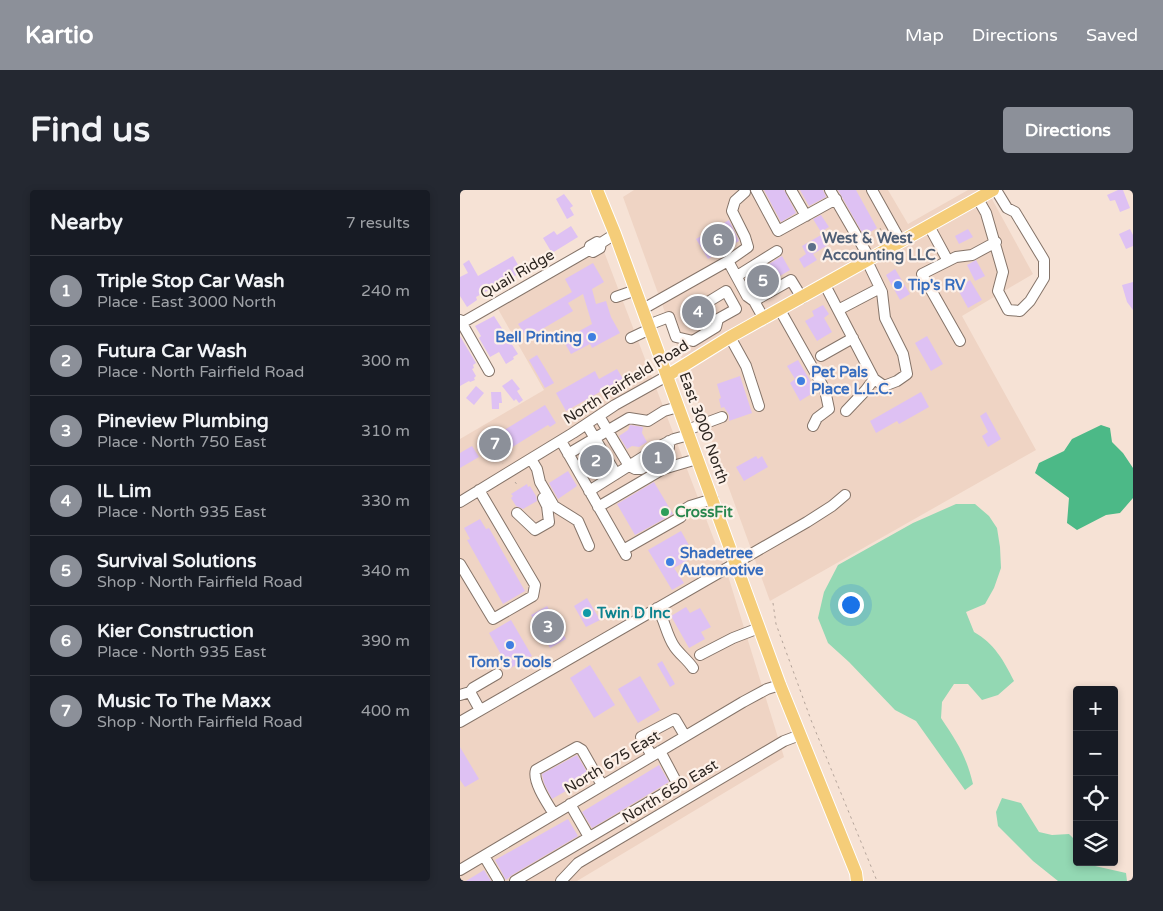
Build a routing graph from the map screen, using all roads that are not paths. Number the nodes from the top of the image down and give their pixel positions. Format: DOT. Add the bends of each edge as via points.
graph roads {
  1 [pos="597,190"];
  2 [pos="791,190"];
  3 [pos="872,190"];
  4 [pos="994,190"];
  5 [pos="750,191"];
  6 [pos="833,194"];
  7 [pos="978,199"];
  8 [pos="806,216"];
  9 [pos="929,226"];
  10 [pos="615,234"];
  11 [pos="901,242"];
  12 [pos="996,242"];
  13 [pos="777,251"];
  14 [pos="728,260"];
  15 [pos="869,260"];
  16 [pos="948,260"];
  17 [pos="737,276"];
  18 [pos="824,286"];
  19 [pos="880,288"];
  20 [pos="636,290"];
  21 [pos="616,297"];
  22 [pos="802,298"];
  23 [pos="754,301"];
  24 [pos="708,302"];
  25 [pos="643,310"];
  26 [pos="780,310"];
  27 [pos="838,310"];
  28 [pos="764,319"];
  29 [pos="461,322"];
  30 [pos="649,327"];
  31 [pos="712,329"];
  32 [pos="631,338"];
  33 [pos="853,338"];
  34 [pos="725,340"];
  35 [pos="693,341"];
  36 [pos="960,341"];
  37 [pos="700,355"];
  38 [pos="821,356"];
  39 [pos="489,371"];
  40 [pos="667,376"];
  41 [pos="874,379"];
  42 [pos="615,405"];
  43 [pos="759,406"];
  44 [pos="678,407"];
  45 [pos="846,411"];
  46 [pos="599,416"];
  47 [pos="722,417"];
  48 [pos="623,421"];
  49 [pos="586,425"];
  50 [pos="813,426"];
  51 [pos="608,430"];
  52 [pos="688,432"];
  53 [pos="594,438"];
  54 [pos="561,441"];
  55 [pos="568,454"];
  56 [pos="531,459"];
  57 [pos="697,459"];
  58 [pos="629,466"];
  59 [pos="616,474"];
  60 [pos="540,482"];
  61 [pos="480,490"];
  62 [pos="589,491"];
  63 [pos="845,496"];
  64 [pos="712,499"];
  65 [pos="460,502"];
  66 [pos="598,507"];
  67 [pos="516,513"];
  68 [pos="589,546"];
  69 [pos="460,564"];
  70 [pos="736,564"];
  71 [pos="657,608"];
  72 [pos="760,628"];
  73 [pos="700,655"];
  74 [pos="693,668"];
  75 [pos="497,674"];
  76 [pos="780,685"];
  77 [pos="465,693"];
  78 [pos="480,710"];
  79 [pos="460,722"];
  80 [pos="800,735"];
  81 [pos="685,736"];
  82 [pos="656,753"];
  83 [pos="602,785"];
  84 [pos="570,804"];
  85 [pos="554,814"];
  86 [pos="589,837"];
  87 [pos="484,856"];
  88 [pos="460,870"];
  89 [pos="530,877"];
  90 [pos="858,878"];
  91 [pos="499,881"];
  92 [pos="515,881"];
  93 [pos="560,881"];
  1 -- 10 [label="main road, East 3000 North"];
  2 -- 8 [label="street"];
  3 -- 11 [label="street"];
  4 -- 7 [label="main road, North Fairfield Road"];
  4 -- 12 [label="street" via="1007,208 1015,212 1044,260 1044,278 1020,311 1008,310 998,291 1003,272"];
  5 -- 8 [label="street" via="778,231"];
  5 -- 14 [label="street" via="735,200 732,211 748,247"];
  6 -- 8 [label="street"];
  6 -- 15 [label="street"];
  7 -- 9 [label="main road, North Fairfield Road"];
  7 -- 12 [label="street"];
  9 -- 11 [label="main road, North Fairfield Road"];
  9 -- 16 [label="street"];
  10 -- 20 [label="main road, East 3000 North"];
  10 -- 29 [label="street, Quail Ridge"];
  11 -- 15 [label="main road, North Fairfield Road"];
  12 -- 16 [label="street" via="972,255"];
  13 -- 17 [label="street"];
  14 -- 17 [label="street"];
  14 -- 25 [label="street"];
  15 -- 18 [label="main road, North Fairfield Road"];
  15 -- 19 [label="street"];
  16 -- 36 [label="street" via="922,274"];
  17 -- 23 [label="street" via="747,296"];
  18 -- 22 [label="main road, North Fairfield Road"];
  18 -- 27 [label="street"];
  19 -- 27 [label="street"];
  19 -- 41 [label="street" via="885,318 903,354 907,374 884,386"];
  20 -- 21 [label="street"];
  20 -- 25 [label="main road, East 3000 North"];
  22 -- 23 [label="street" via="791,280"];
  22 -- 26 [label="main road, North Fairfield Road"];
  23 -- 28 [label="street"];
  24 -- 31 [label="street" via="726,291 736,309 718,319"];
  25 -- 30 [label="main road, East 3000 North"];
  26 -- 28 [label="main road, North Fairfield Road"];
  26 -- 50 [label="street" via="825,390 829,408"];
  27 -- 33 [label="street"];
  28 -- 34 [label="main road, North Fairfield Road"];
  29 -- 39 [label="street"];
  30 -- 32 [label="street"];
  30 -- 35 [label="street" via="669,317 676,337"];
  30 -- 40 [label="main road, East 3000 North"];
  31 -- 34 [label="street"];
  31 -- 35 [label="street"];
  33 -- 38 [label="street"];
  33 -- 41 [label="street"];
  34 -- 37 [label="main road, North Fairfield Road"];
  34 -- 43 [label="street" via="746,366"];
  35 -- 37 [label="street"];
  37 -- 40 [label="main road, North Fairfield Road"];
  40 -- 42 [label="street, North Fairfield Road"];
  40 -- 44 [label="main road, East 3000 North"];
  41 -- 45 [label="street"];
  42 -- 46 [label="street, North Fairfield Road"];
  42 -- 48 [label="street"];
  44 -- 48 [label="street" via="648,421 629,418"];
  44 -- 52 [label="main road, East 3000 North"];
  46 -- 49 [label="street, North Fairfield Road"];
  46 -- 51 [label="street"];
  47 -- 52 [label="street"];
  48 -- 51 [label="street"];
  49 -- 53 [label="street"];
  49 -- 54 [label="street, North Fairfield Road"];
  51 -- 53 [label="street"];
  51 -- 58 [label="street"];
  52 -- 57 [label="main road, East 3000 North"];
  52 -- 58 [label="street"];
  53 -- 55 [label="street"];
  53 -- 59 [label="street"];
  54 -- 55 [label="street"];
  54 -- 56 [label="street, North Fairfield Road"];
  55 -- 62 [label="street"];
  56 -- 60 [label="street"];
  56 -- 61 [label="street, North Fairfield Road"];
  57 -- 64 [label="main road, East 3000 North"];
  57 -- 66 [label="street" via="663,469"];
  58 -- 59 [label="street"];
  59 -- 62 [label="street"];
  60 -- 67 [label="street" via="549,522 535,530"];
  60 -- 68 [label="street" via="554,506 578,521"];
  61 -- 65 [label="street, North Fairfield Road"];
  61 -- 69 [label="street" via="535,585 533,596 493,619"];
  62 -- 66 [label="street"];
  63 -- 70 [label="street"];
  64 -- 66 [label="street" via="682,511 681,517 625,552"];
  64 -- 70 [label="main road, East 3000 North"];
  70 -- 71 [label="street"];
  70 -- 72 [label="main road, East 3000 North"];
  71 -- 74 [label="street" via="675,647"];
  71 -- 78 [label="street"];
  72 -- 73 [label="street"];
  72 -- 76 [label="main road, East 3000 North"];
  75 -- 77 [label="street"];
  76 -- 80 [label="main road, East 3000 North"];
  76 -- 81 [label="street, North 675 East" via="767,689"];
  77 -- 78 [label="street"];
  78 -- 79 [label="street"];
  80 -- 90 [label="main road, East 3000 North"];
  80 -- 93 [label="street, North 650 East" via="784,741 578,863"];
  81 -- 82 [label="street, North 675 East"];
  81 -- 82 [label="street" via="675,719 641,737"];
  82 -- 83 [label="street, North 675 East"];
  82 -- 86 [label="street" via="678,785"];
  83 -- 84 [label="street, North 675 East"];
  83 -- 85 [label="street" via="582,750 577,747 536,770 535,778"];
  84 -- 85 [label="street, North 675 East"];
  84 -- 86 [label="street"];
  85 -- 87 [label="street, North 675 East"];
  86 -- 89 [label="street"];
  87 -- 88 [label="street, North 675 East"];
  87 -- 91 [label="street"];
  89 -- 92 [label="street"];
}
